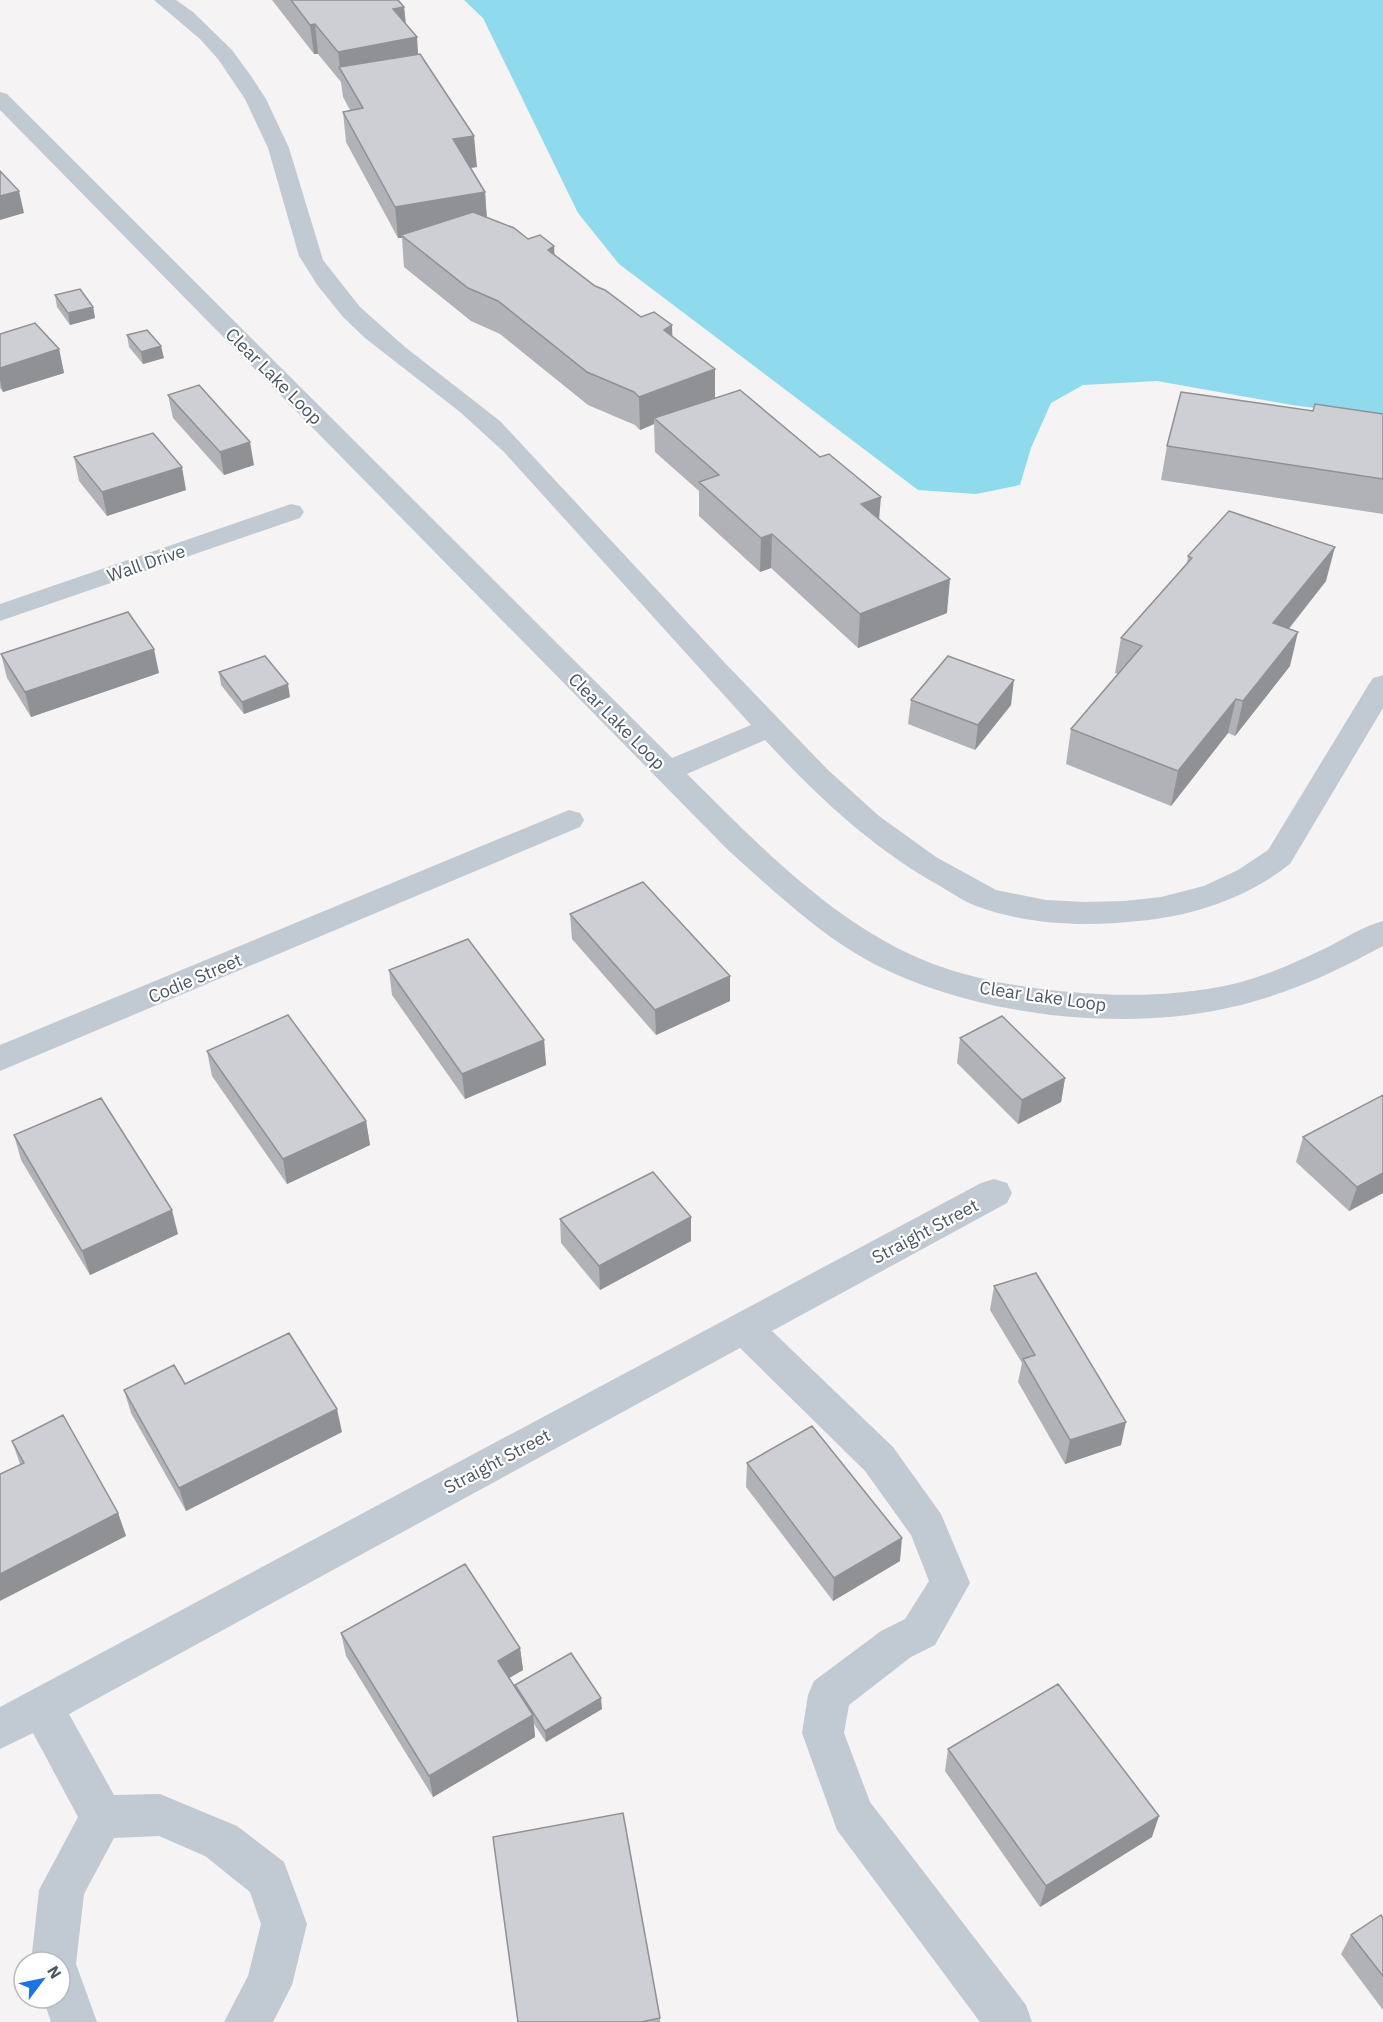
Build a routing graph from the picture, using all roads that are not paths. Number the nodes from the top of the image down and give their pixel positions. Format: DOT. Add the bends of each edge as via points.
graph roads {
  1 [pos="164,0"];
  2 [pos="0,98"];
  3 [pos="291,512"];
  4 [pos="0,613"];
  5 [pos="1383,684"];
  6 [pos="769,728"];
  7 [pos="667,771"];
  8 [pos="569,820"];
  9 [pos="1383,932"];
  10 [pos="0,1059"];
  11 [pos="994,1193"];
  12 [pos="743,1329"];
  13 [pos="42,1707"];
  14 [pos="0,1729"];
  15 [pos="102,1817"];
  16 [pos="55,1950"];
  17 [pos="247,2022"];
  18 [pos="1009,2022"];
  1 -- 6 [label="street" via="209,36 249,86 286,168 310,256 334,292 384,343 511,445"];
  2 -- 7 [label="street, Clear Lake Loop"];
  3 -- 4 [label="street, Wall Drive"];
  5 -- 6 [label="street" via="1279,857 1265,869 1230,886 1160,909 1099,915 1051,912 988,898 925,867 860,816"];
  6 -- 7 [label="street"];
  7 -- 9 [label="street, Clear Lake Loop" via="739,843 826,920 887,957 942,979 999,993 1091,1005 1148,1007 1212,1000 1270,984 1327,962"];
  8 -- 10 [label="street, Codie Street"];
  11 -- 12 [label="street, Straight Street"];
  12 -- 13 [label="street, Straight Street"];
  12 -- 18 [label="street" via="879,1459 927,1526 950,1583 920,1632 896,1644 829,1695 823,1733 853,1815"];
  13 -- 14 [label="street, Straight Street"];
  13 -- 15 [label="street"];
  15 -- 16 [label="street" via="62,1890"];
  15 -- 17 [label="street" via="160,1815 221,1841 268,1878 284,1924 269,1984"];
}
